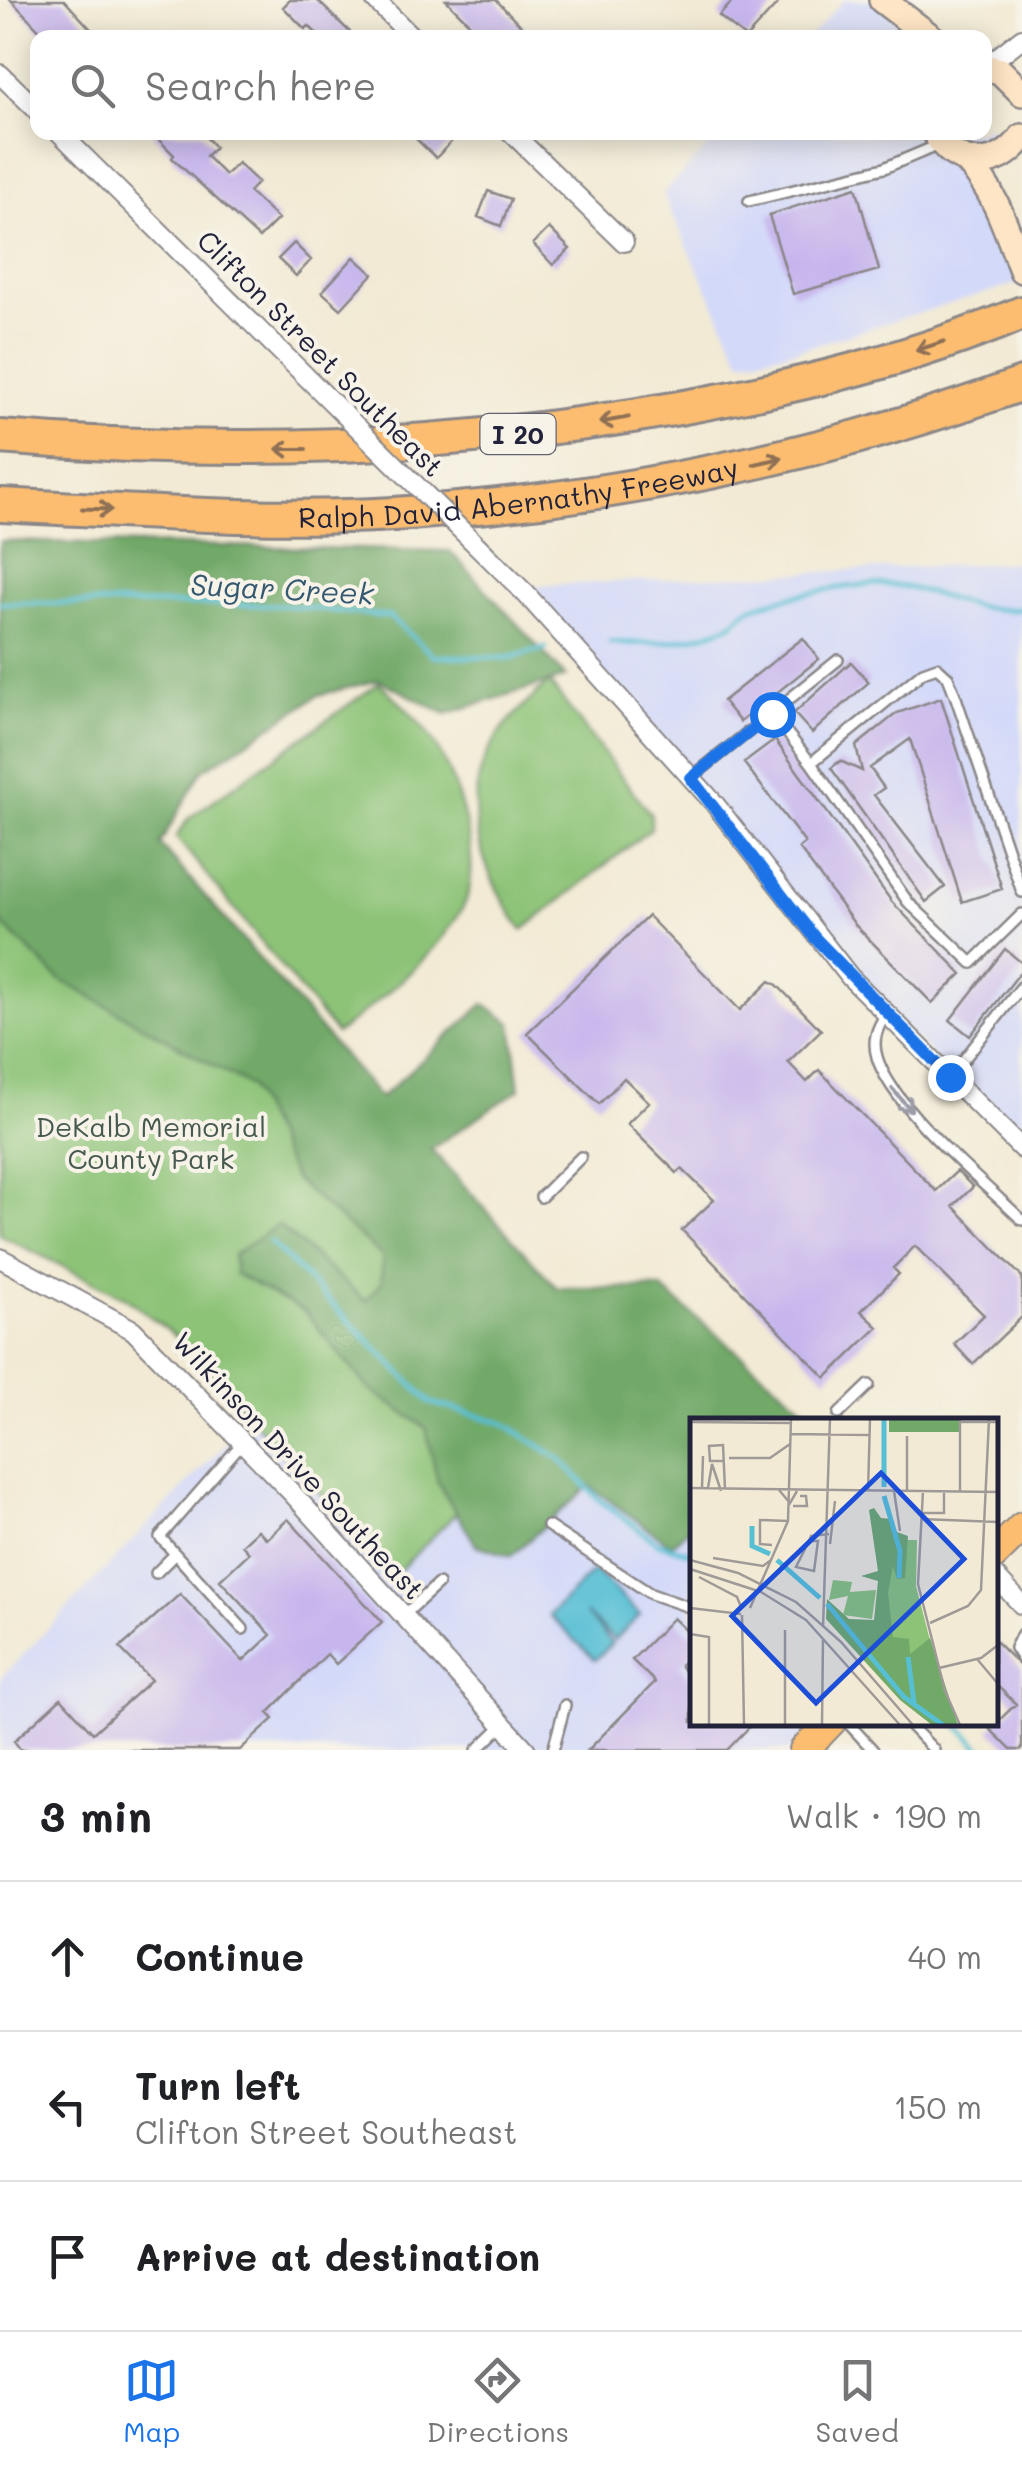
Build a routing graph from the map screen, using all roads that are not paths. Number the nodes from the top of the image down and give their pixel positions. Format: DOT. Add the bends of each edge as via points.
graph roads {
  1 [pos="374,0"];
  2 [pos="879,0"];
  3 [pos="405,30"];
  4 [pos="900,30"];
  5 [pos="921,30"];
  6 [pos="1022,38"];
  7 [pos="992,61"];
  8 [pos="992,69"];
  9 [pos="0,74"];
  10 [pos="1022,92"];
  11 [pos="30,103"];
  12 [pos="67,140"];
  13 [pos="519,140"];
  14 [pos="934,140"];
  15 [pos="941,140"];
  16 [pos="1016,144"];
  17 [pos="967,161"];
  18 [pos="748,201"];
  19 [pos="998,206"];
  20 [pos="624,242"];
  21 [pos="1018,260"];
  22 [pos="1022,313"];
  23 [pos="1022,384"];
  24 [pos="0,437"];
  25 [pos="0,505"];
  26 [pos="838,660"];
  27 [pos="772,714"];
  28 [pos="810,764"];
  29 [pos="691,778"];
  30 [pos="1022,892"];
  31 [pos="1022,914"];
  32 [pos="1022,986"];
  33 [pos="886,1014"];
  34 [pos="950,1077"];
  35 [pos="1022,1148"];
  36 [pos="581,1157"];
  37 [pos="541,1197"];
  38 [pos="1022,1220"];
  39 [pos="0,1258"];
  40 [pos="869,1384"];
  41 [pos="839,1414"];
  42 [pos="243,1442"];
  43 [pos="548,1526"];
  44 [pos="1022,1527"];
  45 [pos="997,1552"];
  46 [pos="175,1554"];
  47 [pos="156,1573"];
  48 [pos="997,1578"];
  49 [pos="438,1584"];
  50 [pos="1022,1604"];
  51 [pos="690,1607"];
  52 [pos="403,1616"];
  53 [pos="244,1629"];
  54 [pos="1022,1634"];
  55 [pos="1020,1656"];
  56 [pos="565,1704"];
  57 [pos="503,1725"];
  58 [pos="828,1725"];
  59 [pos="850,1725"];
  60 [pos="911,1725"];
  61 [pos="478,1750"];
  62 [pos="526,1750"];
  63 [pos="553,1750"];
  64 [pos="804,1750"];
  65 [pos="873,1750"];
  66 [pos="934,1750"];
  1 -- 3 [label="street"];
  2 -- 4 [label="street"];
  2 -- 5 [label="street"];
  6 -- 7 [label="street"];
  8 -- 10 [label="street"];
  9 -- 11 [label="street"];
  12 -- 29 [label="street, Clifton Street Southeast, bridge" via="524,592"];
  13 -- 20 [label="street"];
  14 -- 18 [label="lane" via="884,168"];
  15 -- 17 [label="street"];
  16 -- 17 [label="street" via="982,163"];
  16 -- 19 [label="street"];
  17 -- 19 [label="street"];
  19 -- 21 [label="street"];
  22 -- 24 [label="highway, Ralph David Abernathy Freeway / I 20, one-way" via="861,368 566,428 318,449 190,450"];
  25 -- 23 [label="highway, Ralph David Abernathy Freeway, one-way" via="390,514 552,500 834,446"];
  26 -- 27 [label="lane"];
  27 -- 28 [label="lane"];
  27 -- 29 [label="lane"];
  28 -- 30 [label="lane" via="936,667 948,677"];
  28 -- 31 [label="lane" via="908,902 972,963"];
  29 -- 33 [label="street, Clifton Street Southeast" via="815,938"];
  32 -- 34 [label="lane"];
  33 -- 34 [label="street, Clifton Street Southeast"];
  33 -- 38 [label="lane, one-way" via="875,1030 876,1056 890,1086"];
  34 -- 35 [label="street, Clifton Street Southeast"];
  36 -- 37 [label="lane"];
  39 -- 42 [label="street, Wilkinson Drive Southeast" via="123,1322"];
  40 -- 41 [label="lane"];
  42 -- 46 [label="lane" via="160,1537"];
  42 -- 52 [label="street, Wilkinson Drive Southeast"];
  43 -- 51 [label="lane" via="651,1594"];
  44 -- 45 [label="main road"];
  46 -- 47 [label="lane"];
  46 -- 53 [label="lane"];
  48 -- 50 [label="street"];
  49 -- 52 [label="lane"];
  52 -- 57 [label="street, Wilkinson Drive Southeast"];
  54 -- 55 [label="lane" via="1016,1640"];
  56 -- 63 [label="lane"];
  57 -- 61 [label="lane"];
  57 -- 62 [label="street, Wilkinson Drive Southeast"];
  58 -- 64 [label="main road"];
  59 -- 65 [label="lane"];
  60 -- 66 [label="lane"];
}
